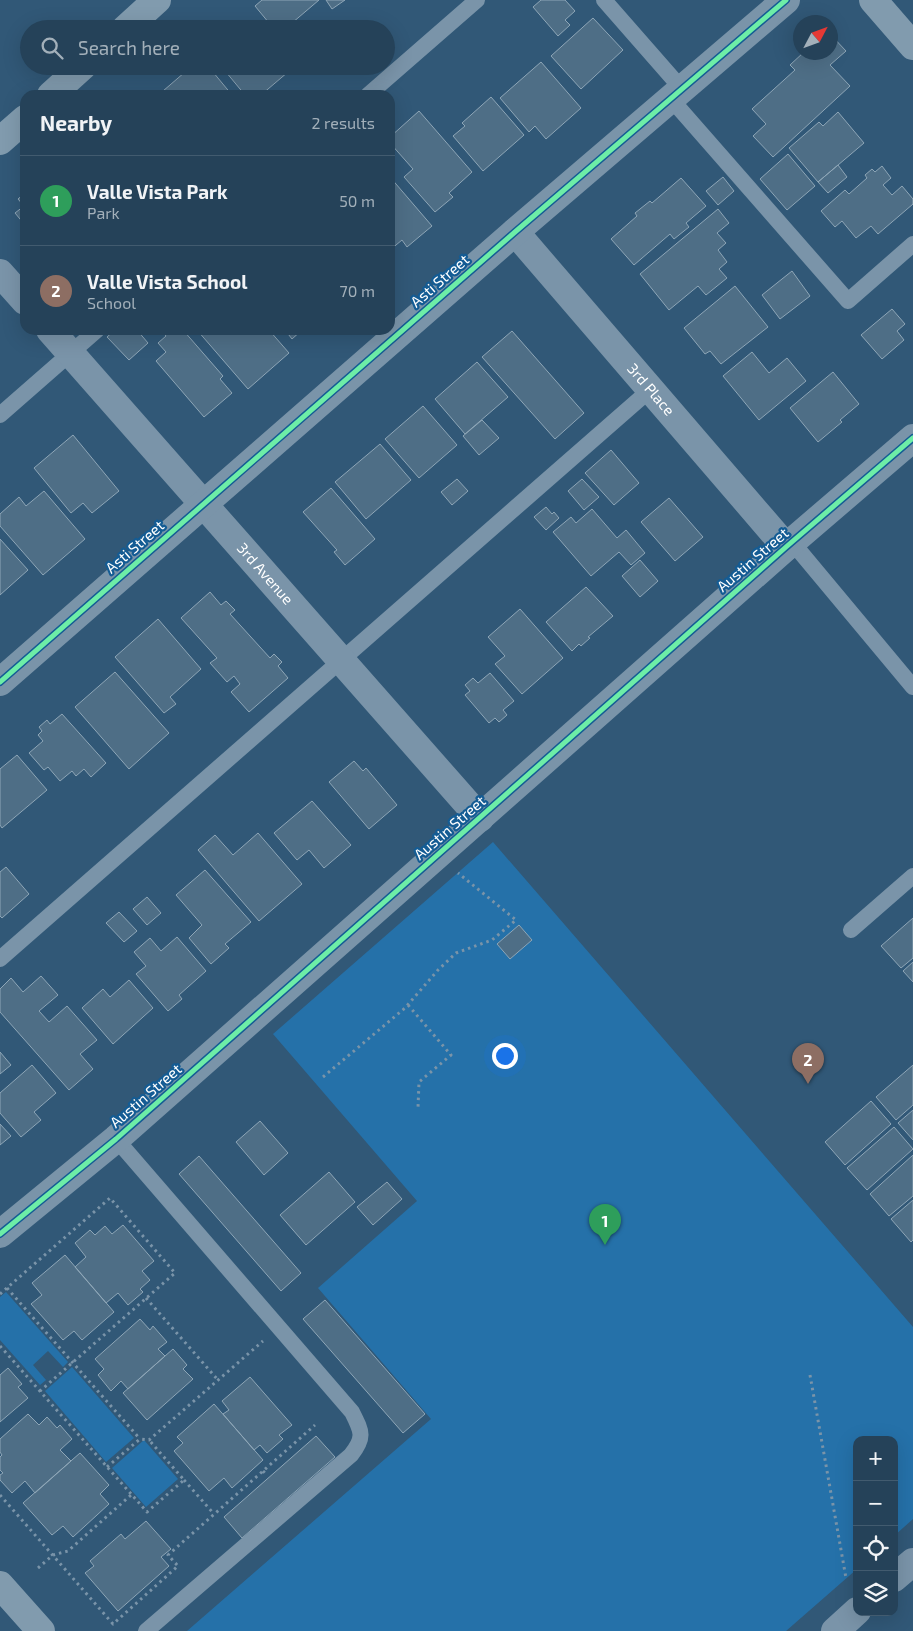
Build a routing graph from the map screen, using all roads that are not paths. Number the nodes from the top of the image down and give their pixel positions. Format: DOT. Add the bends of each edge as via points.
graph roads {
  1 [pos="157,0"];
  2 [pos="477,0"];
  3 [pos="604,0"];
  4 [pos="786,0"];
  5 [pos="873,0"];
  6 [pos="135,20"];
  7 [pos="913,46"];
  8 [pos="395,71"];
  9 [pos="73,75"];
  10 [pos="391,75"];
  11 [pos="57,90"];
  12 [pos="374,90"];
  13 [pos="676,94"];
  14 [pos="20,124"];
  15 [pos="0,142"];
  16 [pos="516,232"];
  17 [pos="913,244"];
  18 [pos="0,273"];
  19 [pos="20,295"];
  20 [pos="54,335"];
  21 [pos="91,335"];
  22 [pos="70,353"];
  23 [pos="651,389"];
  24 [pos="0,414"];
  25 [pos="913,438"];
  26 [pos="204,503"];
  27 [pos="789,544"];
  28 [pos="342,660"];
  29 [pos="0,682"];
  30 [pos="913,687"];
  31 [pos="480,818"];
  32 [pos="913,876"];
  33 [pos="851,930"];
  34 [pos="0,960"];
  35 [pos="116,1139"];
  36 [pos="0,1234"];
  37 [pos="913,1562"];
  38 [pos="898,1575"];
  39 [pos="0,1585"];
  40 [pos="853,1615"];
  41 [pos="41,1631"];
  42 [pos="146,1631"];
  43 [pos="834,1631"];
  1 -- 6 [label="street"];
  2 -- 8 [label="lane"];
  3 -- 13 [label="lane"];
  4 -- 13 [label="street, Asti Street"];
  5 -- 7 [label="street"];
  9 -- 11 [label="street"];
  10 -- 12 [label="lane"];
  13 -- 16 [label="street, Asti Street"];
  13 -- 17 [label="lane" via="848,301"];
  14 -- 15 [label="street"];
  16 -- 23 [label="street, 3rd Place"];
  16 -- 26 [label="street, Asti Street"];
  18 -- 19 [label="street"];
  20 -- 22 [label="street, 3rd Avenue"];
  21 -- 22 [label="lane"];
  22 -- 24 [label="lane"];
  22 -- 26 [label="street, 3rd Avenue"];
  23 -- 27 [label="street, 3rd Place"];
  23 -- 28 [label="lane"];
  25 -- 27 [label="street, Austin Street"];
  26 -- 28 [label="street, 3rd Avenue"];
  26 -- 29 [label="street, Asti Street"];
  27 -- 30 [label="lane"];
  27 -- 31 [label="street, Austin Street"];
  28 -- 31 [label="street, 3rd Avenue"];
  28 -- 34 [label="lane"];
  31 -- 35 [label="street, Austin Street"];
  32 -- 33 [label="lane"];
  35 -- 36 [label="street, Austin Street"];
  35 -- 42 [label="lane" via="352,1412 361,1430 360,1444 351,1455"];
  37 -- 38 [label="street"];
  39 -- 41 [label="street"];
  40 -- 43 [label="street"];
}
